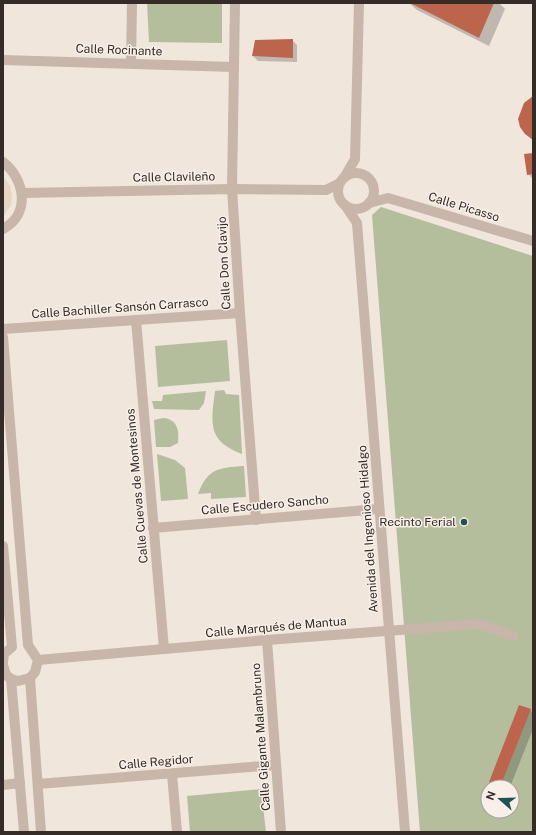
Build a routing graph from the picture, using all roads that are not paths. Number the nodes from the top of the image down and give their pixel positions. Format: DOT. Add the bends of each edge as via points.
graph roads {
  1 [pos="132,3"];
  2 [pos="235,3"];
  3 [pos="359,3"];
  4 [pos="3,60"];
  5 [pos="130,63"];
  6 [pos="234,67"];
  7 [pos="3,156"];
  8 [pos="355,160"];
  9 [pos="3,162"];
  10 [pos="12,169"];
  11 [pos="364,175"];
  12 [pos="342,181"];
  13 [pos="372,183"];
  14 [pos="232,189"];
  15 [pos="326,190"];
  16 [pos="22,192"];
  17 [pos="388,198"];
  18 [pos="343,202"];
  19 [pos="367,205"];
  20 [pos="357,223"];
  21 [pos="4,229"];
  22 [pos="533,241"];
  23 [pos="240,313"];
  24 [pos="136,320"];
  25 [pos="3,329"];
  26 [pos="3,337"];
  27 [pos="379,509"];
  28 [pos="256,520"];
  29 [pos="153,528"];
  30 [pos="3,546"];
  31 [pos="389,631"];
  32 [pos="514,636"];
  33 [pos="267,640"];
  34 [pos="28,645"];
  35 [pos="12,647"];
  36 [pos="164,649"];
  37 [pos="38,660"];
  38 [pos="3,662"];
  39 [pos="3,665"];
  40 [pos="30,678"];
  41 [pos="11,679"];
  42 [pos="276,765"];
  43 [pos="172,774"];
  44 [pos="20,783"];
  45 [pos="38,784"];
  46 [pos="3,785"];
  47 [pos="24,832"];
  48 [pos="41,832"];
  49 [pos="177,832"];
  50 [pos="281,832"];
  51 [pos="405,832"];
  1 -- 5 [label="street"];
  2 -- 6 [label="street, Calle Don Clavijo"];
  3 -- 8 [label="street"];
  4 -- 5 [label="street, Calle Rocinante"];
  5 -- 6 [label="street, Calle Rocinante"];
  6 -- 14 [label="street, Calle Don Clavijo"];
  7 -- 10 [label="street"];
  8 -- 11 [label="street"];
  8 -- 12 [label="street"];
  9 -- 10 [label="street"];
  10 -- 16 [label="street" via="19,180"];
  11 -- 12 [label="street" via="354,173"];
  11 -- 13 [label="street"];
  12 -- 15 [label="street, Calle Clavileño"];
  12 -- 18 [label="street" via="338,189"];
  13 -- 17 [label="street, Calle Picasso"];
  13 -- 19 [label="street" via="374,194"];
  14 -- 15 [label="street, Calle Clavileño"];
  14 -- 16 [label="street, Calle Clavileño"];
  14 -- 23 [label="street, Calle Don Clavijo"];
  15 -- 18 [label="street"];
  16 -- 21 [label="street" via="20,208"];
  17 -- 19 [label="street"];
  17 -- 22 [label="street, Calle Picasso"];
  18 -- 19 [label="street" via="355,209"];
  18 -- 20 [label="street, Avenida del Ingenioso Hidalgo"];
  19 -- 20 [label="street, Avenida del Ingenioso Hidalgo"];
  20 -- 27 [label="street, Avenida del Ingenioso Hidalgo"];
  23 -- 24 [label="street, Calle Bachiller Sansón Carrasco"];
  23 -- 28 [label="street, Calle Don Clavijo"];
  24 -- 25 [label="street, Calle Bachiller Sansón Carrasco"];
  24 -- 29 [label="street, Calle Cuevas de Montesinos"];
  26 -- 34 [label="street"];
  27 -- 28 [label="street, Calle Escudero Sancho"];
  27 -- 31 [label="street, Avenida del Ingenioso Hidalgo"];
  28 -- 29 [label="street, Calle Escudero Sancho"];
  29 -- 36 [label="street, Calle Cuevas de Montesinos"];
  30 -- 35 [label="street"];
  31 -- 32 [label="street, Calle Marqués de Mantua" via="479,624"];
  31 -- 33 [label="street, Calle Marqués de Mantua"];
  31 -- 51 [label="street, Avenida del Ingenioso Hidalgo"];
  33 -- 36 [label="street, Calle Marqués de Mantua"];
  33 -- 42 [label="street, Calle Gigante Malambruno"];
  34 -- 35 [label="street" via="19,643"];
  34 -- 37 [label="street"];
  35 -- 38 [label="street" via="4,654"];
  36 -- 37 [label="street, Calle Marqués de Mantua"];
  37 -- 40 [label="street" via="35,672"];
  39 -- 41 [label="street"];
  40 -- 41 [label="street" via="18,681"];
  40 -- 45 [label="street"];
  41 -- 44 [label="street"];
  42 -- 43 [label="street, Calle Regidor"];
  42 -- 50 [label="street, Calle Gigante Malambruno"];
  43 -- 45 [label="street, Calle Regidor"];
  43 -- 49 [label="street"];
  44 -- 46 [label="street"];
  44 -- 47 [label="street"];
  45 -- 48 [label="street"];
}
